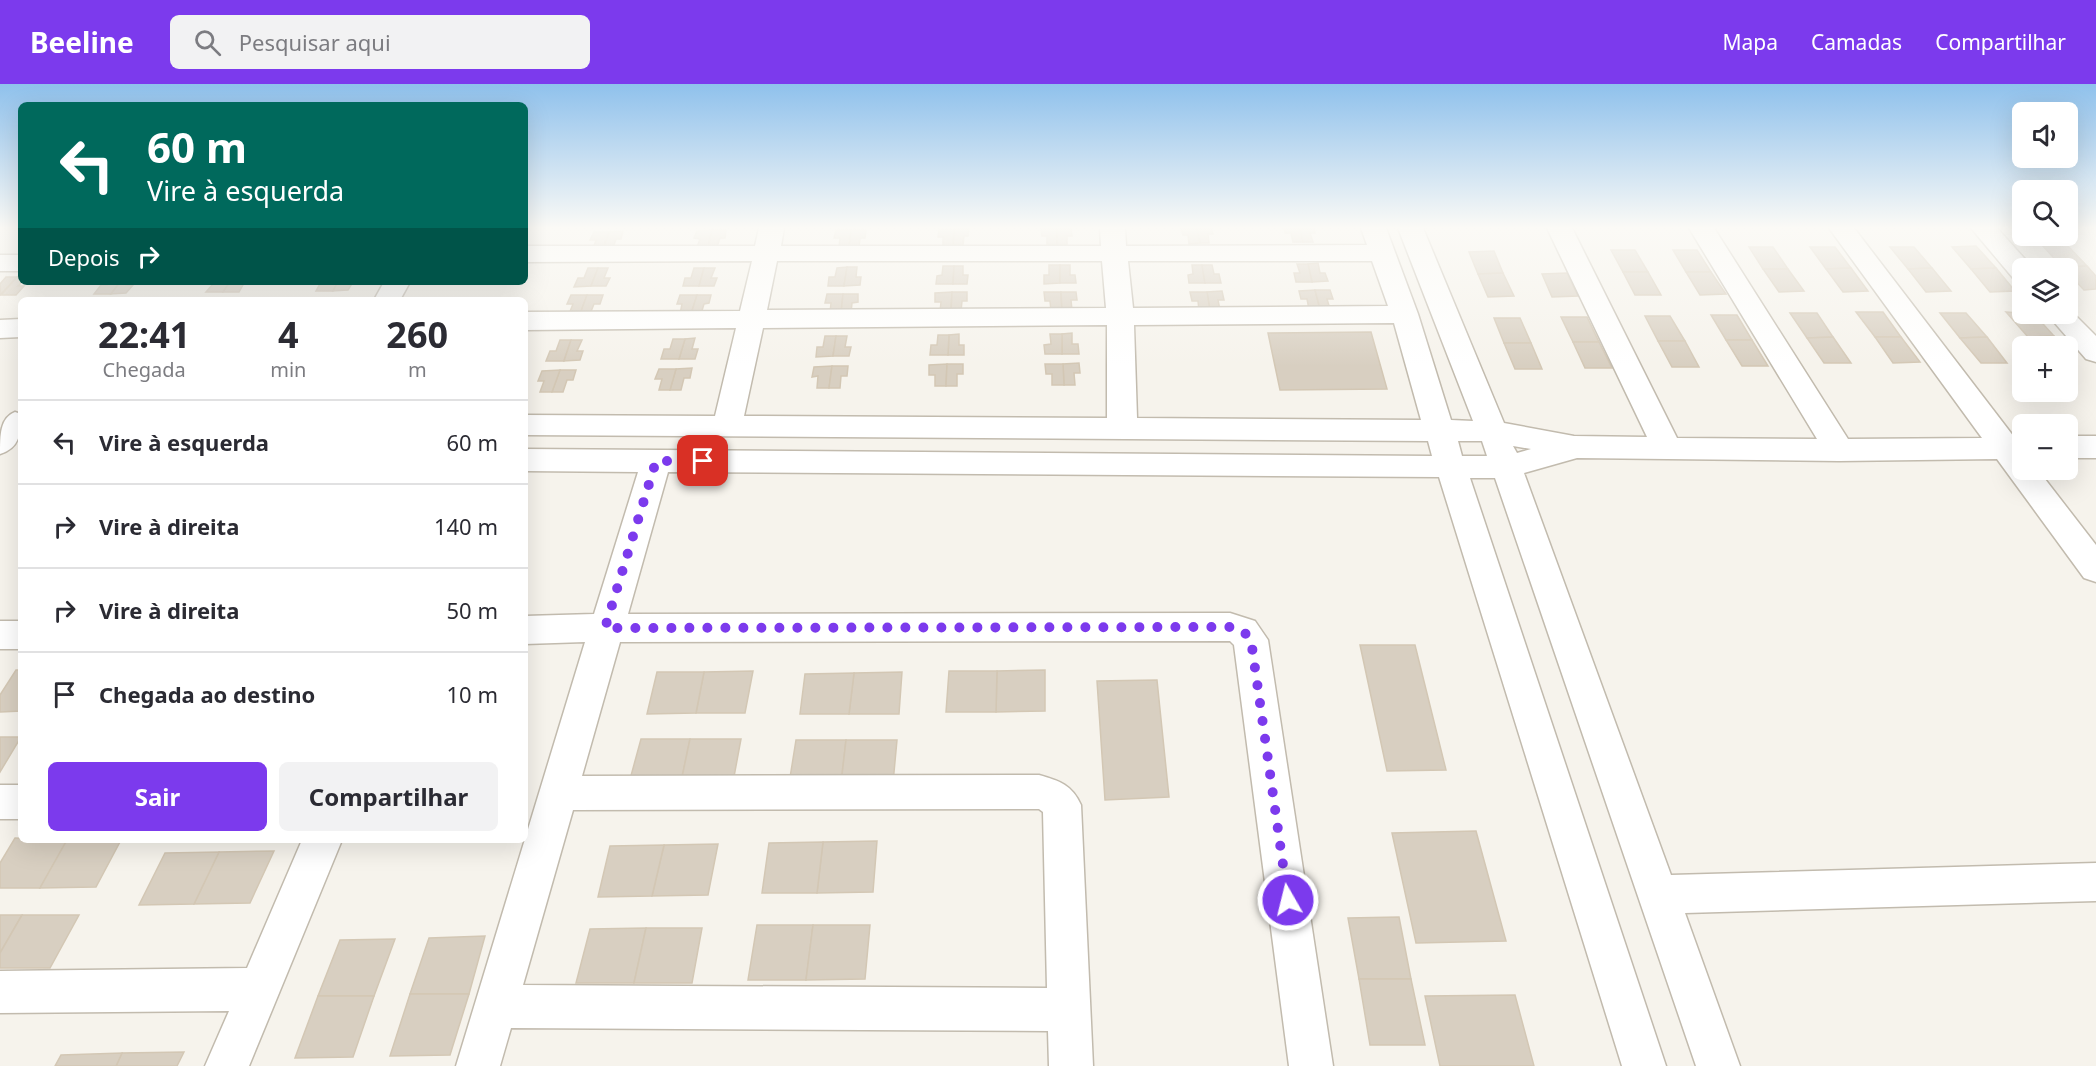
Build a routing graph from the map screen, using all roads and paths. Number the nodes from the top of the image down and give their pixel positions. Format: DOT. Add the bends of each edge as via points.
graph roads {
  1 [pos="762,274"];
  2 [pos="1116,274"];
  3 [pos="1390,274"];
  4 [pos="1429,274"];
  5 [pos="1582,274"];
  6 [pos="1729,274"];
  7 [pos="1877,274"];
  8 [pos="1405,314"];
  9 [pos="1120,316"];
  10 [pos="752,320"];
  11 [pos="528,321"];
  12 [pos="2069,324"];
  13 [pos="18,328"];
  14 [pos="0,329"];
  15 [pos="2096,353"];
  16 [pos="528,425"];
  17 [pos="727,426"];
  18 [pos="1122,428"];
  19 [pos="1439,430"];
  20 [pos="1492,431"];
  21 [pos="1575,447"];
  22 [pos="2012,447"];
  23 [pos="2078,447"];
  24 [pos="2096,447"];
  25 [pos="2012,448"];
  26 [pos="1668,449"];
  27 [pos="1839,450"];
  28 [pos="0,455"];
  29 [pos="18,456"];
  30 [pos="528,460"];
  31 [pos="656,461"];
  32 [pos="1452,467"];
  33 [pos="1507,467"];
  34 [pos="2035,480"];
  35 [pos="2096,569"];
  36 [pos="605,628"];
  37 [pos="528,630"];
  38 [pos="18,634"];
  39 [pos="0,635"];
  40 [pos="557,793"];
  41 [pos="0,802"];
  42 [pos="18,802"];
  43 [pos="321,843"];
  44 [pos="2096,882"];
  45 [pos="1656,895"];
  46 [pos="259,989"];
  47 [pos="0,992"];
  48 [pos="495,1006"];
  49 [pos="1069,1010"];
  50 [pos="227,1066"];
  51 [pos="478,1066"];
  52 [pos="1071,1066"];
  53 [pos="1311,1066"];
  54 [pos="1644,1066"];
  55 [pos="1718,1066"];
  1 -- 10 [label="street"];
  2 -- 9 [label="street"];
  3 -- 8 [label="street"];
  4 -- 20 [label="street"];
  5 -- 26 [label="street"];
  6 -- 27 [label="street"];
  7 -- 22 [label="street"];
  8 -- 9 [label="street"];
  8 -- 19 [label="street"];
  9 -- 10 [label="street"];
  9 -- 18 [label="street"];
  10 -- 11 [label="street"];
  10 -- 17 [label="street"];
  12 -- 15 [label="street"];
  13 -- 14 [label="street"];
  16 -- 17 [label="street"];
  17 -- 18 [label="street"];
  18 -- 19 [label="street"];
  19 -- 20 [label="street"];
  19 -- 32 [label="street"];
  20 -- 21 [label="street"];
  20 -- 33 [label="street"];
  21 -- 26 [label="street"];
  21 -- 33 [label="street"];
  23 -- 24 [label="street"];
  25 -- 27 [label="street"];
  26 -- 27 [label="street"];
  28 -- 29 [label="street"];
  30 -- 31 [label="street"];
  31 -- 32 [label="street"];
  31 -- 36 [label="street"];
  32 -- 33 [label="street"];
  32 -- 54 [label="street"];
  33 -- 45 [label="street"];
  34 -- 35 [label="street"];
  36 -- 37 [label="street"];
  36 -- 40 [label="street"];
  36 -- 53 [label="street" via="1230,627 1243,631 1251,640"];
  38 -- 39 [label="street"];
  40 -- 48 [label="street"];
  40 -- 49 [label="street" via="1039,792 1053,796 1062,805"];
  41 -- 42 [label="street"];
  43 -- 46 [label="street"];
  44 -- 45 [label="street"];
  45 -- 55 [label="street"];
  46 -- 47 [label="street"];
  46 -- 50 [label="street"];
  48 -- 49 [label="street"];
  48 -- 51 [label="street"];
  49 -- 52 [label="street"];
}
